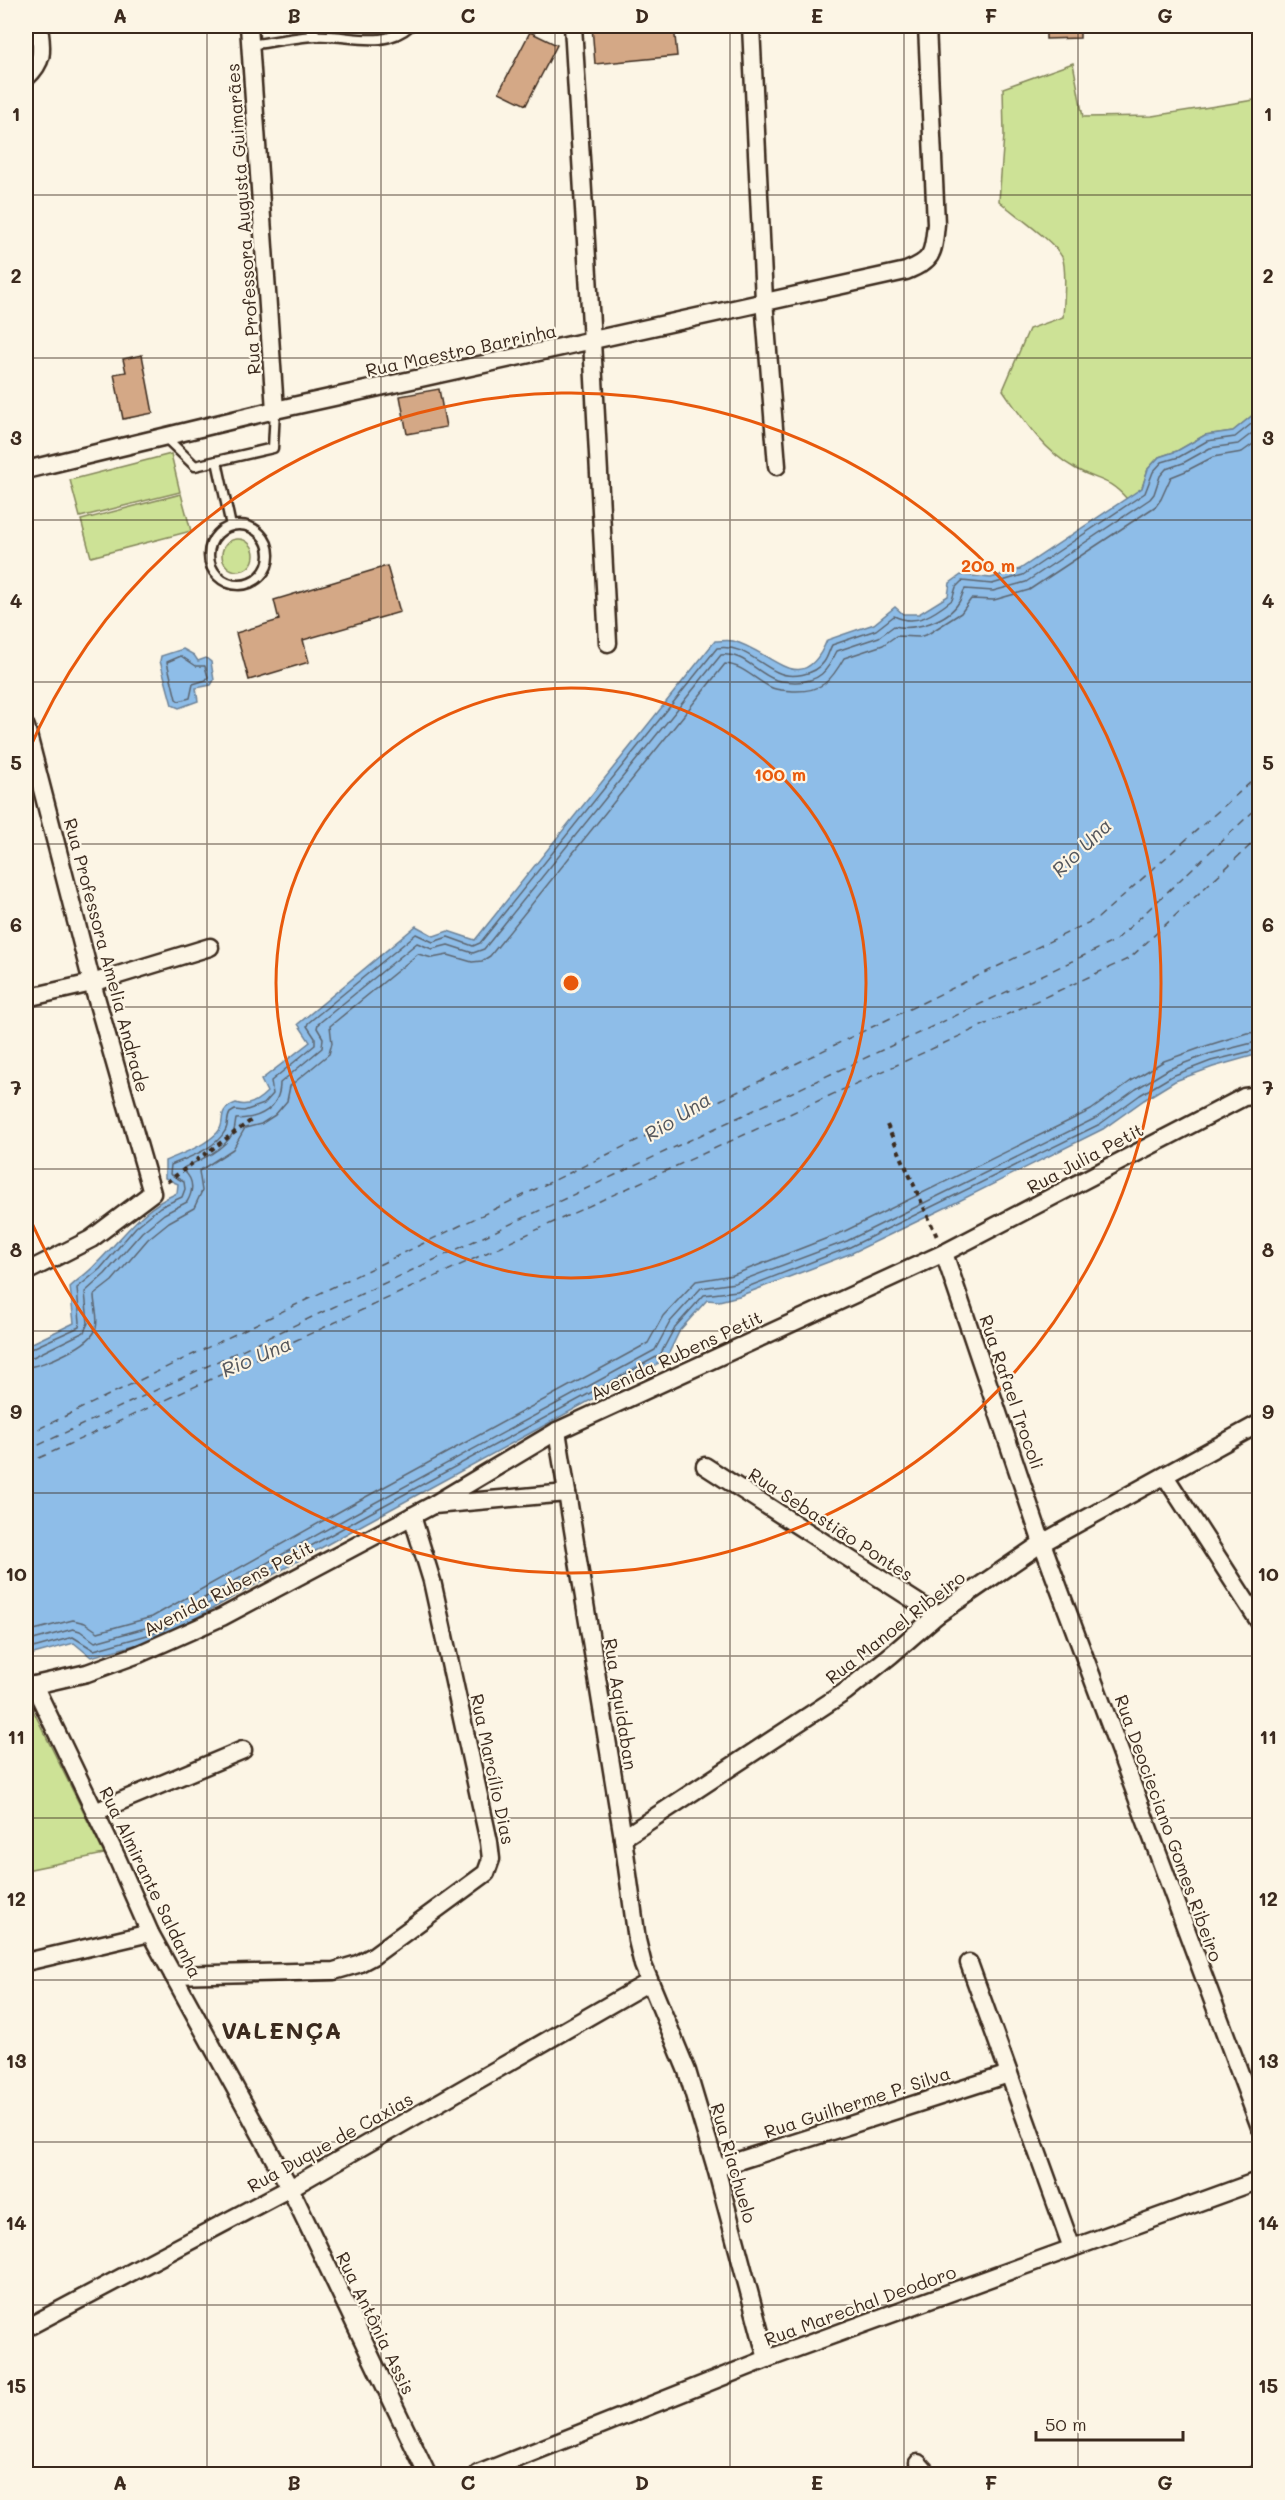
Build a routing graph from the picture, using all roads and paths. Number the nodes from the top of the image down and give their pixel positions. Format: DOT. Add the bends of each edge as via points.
graph roads {
  1 [pos="39,26"];
  2 [pos="249,26"];
  3 [pos="306,26"];
  4 [pos="410,26"];
  5 [pos="573,26"];
  6 [pos="751,26"];
  7 [pos="927,26"];
  8 [pos="318,36"];
  9 [pos="250,45"];
  10 [pos="26,78"];
  11 [pos="764,300"];
  12 [pos="592,341"];
  13 [pos="275,410"];
  14 [pos="165,437"];
  15 [pos="217,461"];
  16 [pos="777,466"];
  17 [pos="26,470"];
  18 [pos="231,526"];
  19 [pos="608,643"];
  20 [pos="26,727"];
  21 [pos="210,947"];
  22 [pos="92,983"];
  23 [pos="26,998"];
  24 [pos="1252,1096"];
  25 [pos="254,1119"];
  26 [pos="887,1125"];
  27 [pos="152,1193"];
  28 [pos="944,1253"];
  29 [pos="26,1272"];
  30 [pos="1260,1423"];
  31 [pos="556,1431"];
  32 [pos="705,1466"];
  33 [pos="1165,1476"];
  34 [pos="567,1493"];
  35 [pos="430,1506"];
  36 [pos="412,1516"];
  37 [pos="1042,1543"];
  38 [pos="936,1615"];
  39 [pos="1260,1623"];
  40 [pos="30,1686"];
  41 [pos="243,1750"];
  42 [pos="95,1812"];
  43 [pos="623,1838"];
  44 [pos="150,1933"];
  45 [pos="26,1962"];
  46 [pos="969,1963"];
  47 [pos="173,1975"];
  48 [pos="649,1982"];
  49 [pos="1009,2074"];
  50 [pos="1260,2127"];
  51 [pos="716,2168"];
  52 [pos="1260,2180"];
  53 [pos="290,2188"];
  54 [pos="1072,2248"];
  55 [pos="26,2328"];
  56 [pos="767,2359"];
  57 [pos="503,2470"];
  58 [pos="427,2475"];
  59 [pos="478,2475"];
  1 -- 10 [label="street" via="39,63"];
  2 -- 9 [label="street, Rua Professora Augusta Guimarães"];
  3 -- 8 [label="lane"];
  4 -- 8 [label="lane" via="393,37 365,40"];
  5 -- 12 [label="street"];
  6 -- 11 [label="street"];
  7 -- 11 [label="street, Rua Maestro Barrinha" via="936,224 929,259 906,271"];
  8 -- 9 [label="lane"];
  9 -- 13 [label="street, Rua Professora Augusta Guimarães"];
  11 -- 12 [label="street, Rua Maestro Barrinha"];
  11 -- 16 [label="street"];
  12 -- 13 [label="street, Rua Maestro Barrinha"];
  12 -- 19 [label="street"];
  13 -- 14 [label="street, Rua Maestro Barrinha"];
  13 -- 15 [label="lane" via="273,448"];
  14 -- 15 [label="lane" via="195,466"];
  14 -- 17 [label="street, Rua Maestro Barrinha"];
  15 -- 18 [label="lane"];
  18 -- 18 [label="lane" via="215,537 209,555 211,565 223,580 232,584 251,582 265,568 268,549 259,532 250,527"];
  20 -- 22 [label="street, Rua Professora Amelia Andrade"];
  21 -- 22 [label="street"];
  22 -- 23 [label="street"];
  22 -- 27 [label="street, Rua Professora Amelia Andrade"];
  24 -- 28 [label="street, Rua Julia Petit"];
  25 -- 27 [label="path"];
  26 -- 28 [label="path"];
  27 -- 29 [label="street" via="91,1239"];
  28 -- 31 [label="street, Avenida Rubens Petit"];
  28 -- 37 [label="street, Rua Rafael Trocoli"];
  30 -- 33 [label="street, Rua Manoel Ribeiro"];
  31 -- 34 [label="street, Rua Aquidaban"];
  31 -- 35 [label="street, Avenida Rubens Petit"];
  32 -- 38 [label="street, Rua Sebastião Pontes"];
  33 -- 37 [label="street, Rua Manoel Ribeiro"];
  33 -- 39 [label="street"];
  34 -- 35 [label="street, Avenida Rubens Petit"];
  34 -- 43 [label="street, Rua Aquidaban"];
  35 -- 36 [label="street, Avenida Rubens Petit"];
  36 -- 40 [label="street, Avenida Rubens Petit" via="222,1617 139,1654 87,1673"];
  36 -- 47 [label="street, Rua Marcílio Dias" via="432,1581 489,1842 491,1859 486,1873 358,1964 334,1971"];
  37 -- 38 [label="street, Rua Manoel Ribeiro"];
  37 -- 50 [label="street, Rua Deocieciano Gomes Ribeiro"];
  38 -- 43 [label="street, Rua Manoel Ribeiro" via="845,1692"];
  40 -- 42 [label="street, Rua Almirante Saldanha"];
  41 -- 42 [label="street"];
  42 -- 44 [label="street, Rua Almirante Saldanha"];
  43 -- 48 [label="street, Rua Aquidaban" via="637,1940"];
  44 -- 45 [label="street"];
  44 -- 47 [label="street, Rua Almirante Saldanha"];
  46 -- 49 [label="street"];
  47 -- 53 [label="street, Rua Almirante Saldanha"];
  48 -- 51 [label="street, Rua Riachuelo" via="687,2071"];
  48 -- 53 [label="street, Rua Duque de Caxias"];
  49 -- 51 [label="street, Rua Guilherme P. Silva"];
  49 -- 54 [label="street"];
  51 -- 56 [label="street, Rua Riachuelo"];
  52 -- 54 [label="street, Rua Marechal Deodoro"];
  53 -- 55 [label="street, Rua Duque de Caxias"];
  53 -- 58 [label="street, Rua Antônia Assis"];
  54 -- 56 [label="street, Rua Marechal Deodoro"];
  56 -- 57 [label="street, Rua Marechal Deodoro"];
  57 -- 59 [label="street, Rua Marechal Deodoro"];
}
